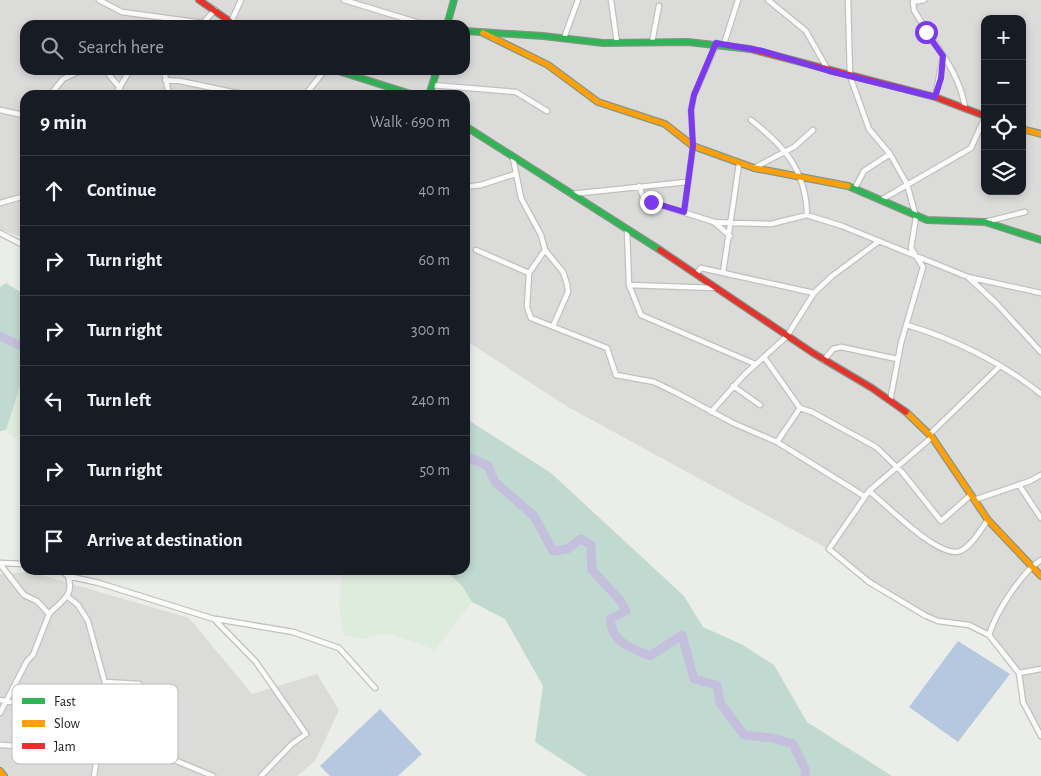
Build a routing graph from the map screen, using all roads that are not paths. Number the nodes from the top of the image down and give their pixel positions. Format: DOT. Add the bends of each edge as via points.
graph roads {
  1 [pos="99,0"];
  2 [pos="199,0"];
  3 [pos="241,0"];
  4 [pos="344,0"];
  5 [pos="454,0"];
  6 [pos="578,0"];
  7 [pos="611,0"];
  8 [pos="738,0"];
  9 [pos="768,0"];
  10 [pos="848,0"];
  11 [pos="924,0"];
  12 [pos="659,6"];
  13 [pos="214,10"];
  14 [pos="167,20"];
  15 [pos="205,20"];
  16 [pos="229,20"];
  17 [pos="234,20"];
  18 [pos="410,20"];
  19 [pos="448,20"];
  20 [pos="470,32"];
  21 [pos="483,33"];
  22 [pos="564,38"];
  23 [pos="652,42"];
  24 [pos="617,43"];
  25 [pos="716,43"];
  26 [pos="724,44"];
  27 [pos="943,56"];
  28 [pos="829,71"];
  29 [pos="71,75"];
  30 [pos="109,75"];
  31 [pos="127,75"];
  32 [pos="164,75"];
  33 [pos="321,75"];
  34 [pos="352,75"];
  35 [pos="435,75"];
  36 [pos="850,76"];
  37 [pos="165,80"];
  38 [pos="432,85"];
  39 [pos="120,88"];
  40 [pos="54,90"];
  41 [pos="168,90"];
  42 [pos="224,90"];
  43 [pos="309,90"];
  44 [pos="398,90"];
  45 [pos="430,90"];
  46 [pos="935,97"];
  47 [pos="965,108"];
  48 [pos="0,110"];
  49 [pos="547,111"];
  50 [pos="20,114"];
  51 [pos="981,114"];
  52 [pos="751,120"];
  53 [pos="981,125"];
  54 [pos="470,129"];
  55 [pos="813,130"];
  56 [pos="1026,130"];
  57 [pos="1041,134"];
  58 [pos="693,146"];
  59 [pos="785,152"];
  60 [pos="890,154"];
  61 [pos="513,158"];
  62 [pos="739,164"];
  63 [pos="754,168"];
  64 [pos="515,174"];
  65 [pos="801,177"];
  66 [pos="687,182"];
  67 [pos="907,184"];
  68 [pos="470,186"];
  69 [pos="640,186"];
  70 [pos="854,188"];
  71 [pos="571,194"];
  72 [pos="20,197"];
  73 [pos="881,200"];
  74 [pos="0,203"];
  75 [pos="684,212"];
  76 [pos="1025,212"];
  77 [pos="807,215"];
  78 [pos="916,217"];
  79 [pos="714,222"];
  80 [pos="985,222"];
  81 [pos="732,223"];
  82 [pos="628,231"];
  83 [pos="0,233"];
  84 [pos="730,236"];
  85 [pos="1041,240"];
  86 [pos="878,242"];
  87 [pos="20,243"];
  88 [pos="476,250"];
  89 [pos="545,250"];
  90 [pos="920,260"];
  91 [pos="529,273"];
  92 [pos="723,273"];
  93 [pos="696,274"];
  94 [pos="968,278"];
  95 [pos="629,285"];
  96 [pos="715,288"];
  97 [pos="814,293"];
  98 [pos="1041,293"];
  99 [pos="907,325"];
  100 [pos="553,326"];
  101 [pos="787,336"];
  102 [pos="1041,352"];
  103 [pos="764,357"];
  104 [pos="897,359"];
  105 [pos="824,360"];
  106 [pos="755,364"];
  107 [pos="999,367"];
  108 [pos="733,386"];
  109 [pos="1041,394"];
  110 [pos="890,401"];
  111 [pos="760,405"];
  112 [pos="800,408"];
  113 [pos="711,412"];
  114 [pos="931,435"];
  115 [pos="777,442"];
  116 [pos="896,466"];
  117 [pos="1041,474"];
  118 [pos="1019,484"];
  119 [pos="869,491"];
  120 [pos="864,496"];
  121 [pos="973,497"];
  122 [pos="1041,518"];
  123 [pos="988,520"];
  124 [pos="1041,560"];
  125 [pos="0,564"];
  126 [pos="20,564"];
  127 [pos="1031,566"];
  128 [pos="68,576"];
  129 [pos="1041,576"];
  130 [pos="68,597"];
  131 [pos="48,614"];
  132 [pos="214,619"];
  133 [pos="989,635"];
  134 [pos="1041,669"];
  135 [pos="1019,674"];
  136 [pos="105,682"];
  137 [pos="12,684"];
  138 [pos="12,684"];
  139 [pos="139,684"];
  140 [pos="375,688"];
  141 [pos="3,699"];
  142 [pos="0,713"];
  143 [pos="1041,736"];
  144 [pos="178,761"];
  145 [pos="0,772"];
  146 [pos="4,776"];
  147 [pos="213,776"];
  148 [pos="261,776"];
  1 -- 14 [label="street" via="122,12"];
  2 -- 13 [label="street"];
  3 -- 17 [label="street"];
  4 -- 18 [label="street"];
  5 -- 19 [label="street"];
  6 -- 22 [label="street"];
  7 -- 24 [label="street"];
  8 -- 26 [label="street"];
  9 -- 28 [label="street" via="806,31"];
  10 -- 36 [label="street"];
  11 -- 27 [label="street" via="914,1 912,7"];
  12 -- 23 [label="street"];
  13 -- 15 [label="street"];
  13 -- 16 [label="street"];
  20 -- 21 [label="street"];
  21 -- 22 [label="street"];
  21 -- 58 [label="street" via="548,65 598,102 665,124"];
  22 -- 24 [label="street"];
  23 -- 24 [label="street"];
  23 -- 25 [label="street"];
  25 -- 26 [label="street"];
  25 -- 58 [label="street" via="694,95 691,110"];
  26 -- 28 [label="street" via="763,51"];
  27 -- 46 [label="street"];
  27 -- 47 [label="street" via="962,90"];
  28 -- 36 [label="street"];
  29 -- 40 [label="street"];
  30 -- 39 [label="street"];
  31 -- 39 [label="street"];
  32 -- 37 [label="street"];
  33 -- 43 [label="street"];
  34 -- 44 [label="street"];
  35 -- 38 [label="street"];
  36 -- 46 [label="street"];
  36 -- 60 [label="street" via="869,129"];
  37 -- 41 [label="street"];
  37 -- 42 [label="street" via="180,80"];
  38 -- 45 [label="street"];
  38 -- 49 [label="street" via="516,92"];
  46 -- 47 [label="street"];
  47 -- 51 [label="street"];
  48 -- 50 [label="street"];
  52 -- 59 [label="street" via="774,138"];
  53 -- 67 [label="street" via="971,148"];
  54 -- 61 [label="street"];
  55 -- 59 [label="street"];
  56 -- 57 [label="street"];
  58 -- 62 [label="street"];
  58 -- 66 [label="street"];
  59 -- 63 [label="street"];
  59 -- 65 [label="street"];
  60 -- 67 [label="street"];
  60 -- 70 [label="street" via="864,170"];
  61 -- 64 [label="street"];
  61 -- 71 [label="street"];
  62 -- 63 [label="street"];
  62 -- 81 [label="street"];
  63 -- 65 [label="street"];
  64 -- 68 [label="street"];
  64 -- 89 [label="street" via="521,198 541,235"];
  65 -- 70 [label="street"];
  65 -- 77 [label="street"];
  66 -- 69 [label="street"];
  66 -- 75 [label="street"];
  67 -- 73 [label="street"];
  67 -- 78 [label="street"];
  69 -- 71 [label="street"];
  69 -- 75 [label="street" via="644,198"];
  70 -- 73 [label="street"];
  71 -- 82 [label="street"];
  72 -- 74 [label="street"];
  73 -- 78 [label="street"];
  75 -- 79 [label="street"];
  76 -- 80 [label="street"];
  77 -- 81 [label="street" via="771,224"];
  77 -- 86 [label="street"];
  78 -- 80 [label="street" via="930,221"];
  78 -- 90 [label="street" via="911,248"];
  79 -- 81 [label="street"];
  79 -- 84 [label="street"];
  80 -- 85 [label="street"];
  81 -- 84 [label="street"];
  82 -- 93 [label="street"];
  82 -- 95 [label="street"];
  83 -- 87 [label="street"];
  84 -- 92 [label="street"];
  86 -- 90 [label="street"];
  86 -- 97 [label="street"];
  88 -- 91 [label="street"];
  89 -- 91 [label="street"];
  89 -- 100 [label="street" via="562,272 568,289"];
  90 -- 94 [label="street"];
  90 -- 99 [label="street" via="923,268"];
  91 -- 100 [label="street" via="528,316"];
  92 -- 93 [label="street" via="701,268"];
  92 -- 97 [label="street"];
  93 -- 96 [label="street"];
  94 -- 98 [label="street"];
  94 -- 102 [label="street"];
  95 -- 96 [label="street"];
  95 -- 106 [label="street" via="643,317"];
  96 -- 101 [label="street"];
  97 -- 101 [label="street"];
  99 -- 104 [label="street"];
  99 -- 107 [label="street" via="948,339"];
  100 -- 113 [label="street" via="607,348 619,376 654,382"];
  101 -- 103 [label="street"];
  101 -- 105 [label="street"];
  103 -- 106 [label="street"];
  103 -- 112 [label="street"];
  104 -- 105 [label="street" via="841,347 833,348"];
  104 -- 110 [label="street"];
  105 -- 110 [label="street"];
  106 -- 108 [label="street"];
  107 -- 109 [label="street" via="1027,382"];
  107 -- 114 [label="street"];
  108 -- 111 [label="street"];
  108 -- 113 [label="street"];
  110 -- 114 [label="street"];
  112 -- 115 [label="street"];
  112 -- 116 [label="street" via="876,447"];
  113 -- 115 [label="street"];
  114 -- 116 [label="street"];
  114 -- 121 [label="street"];
  115 -- 120 [label="street"];
  116 -- 119 [label="street"];
  116 -- 121 [label="street" via="941,521"];
  117 -- 118 [label="street"];
  118 -- 121 [label="street"];
  118 -- 122 [label="street"];
  119 -- 120 [label="street"];
  119 -- 123 [label="street" via="922,537 952,552 967,546"];
  120 -- 133 [label="street" via="830,546 830,552 868,582 926,616 969,625"];
  121 -- 123 [label="street"];
  123 -- 127 [label="street"];
  124 -- 127 [label="street"];
  125 -- 126 [label="street"];
  125 -- 131 [label="street" via="24,595 37,601"];
  127 -- 129 [label="street"];
  127 -- 133 [label="street" via="996,617"];
  128 -- 130 [label="street"];
  128 -- 132 [label="street"];
  130 -- 131 [label="street"];
  130 -- 136 [label="street" via="85,616"];
  131 -- 138 [label="street" via="33,655"];
  132 -- 140 [label="street" via="293,632 339,648"];
  132 -- 148 [label="street" via="256,662 306,734"];
  133 -- 135 [label="street"];
  134 -- 135 [label="street"];
  135 -- 143 [label="street" via="1023,702"];
  136 -- 139 [label="street"];
  137 -- 141 [label="street"];
  141 -- 142 [label="street"];
  144 -- 147 [label="street"];
  145 -- 146 [label="street"];
}
